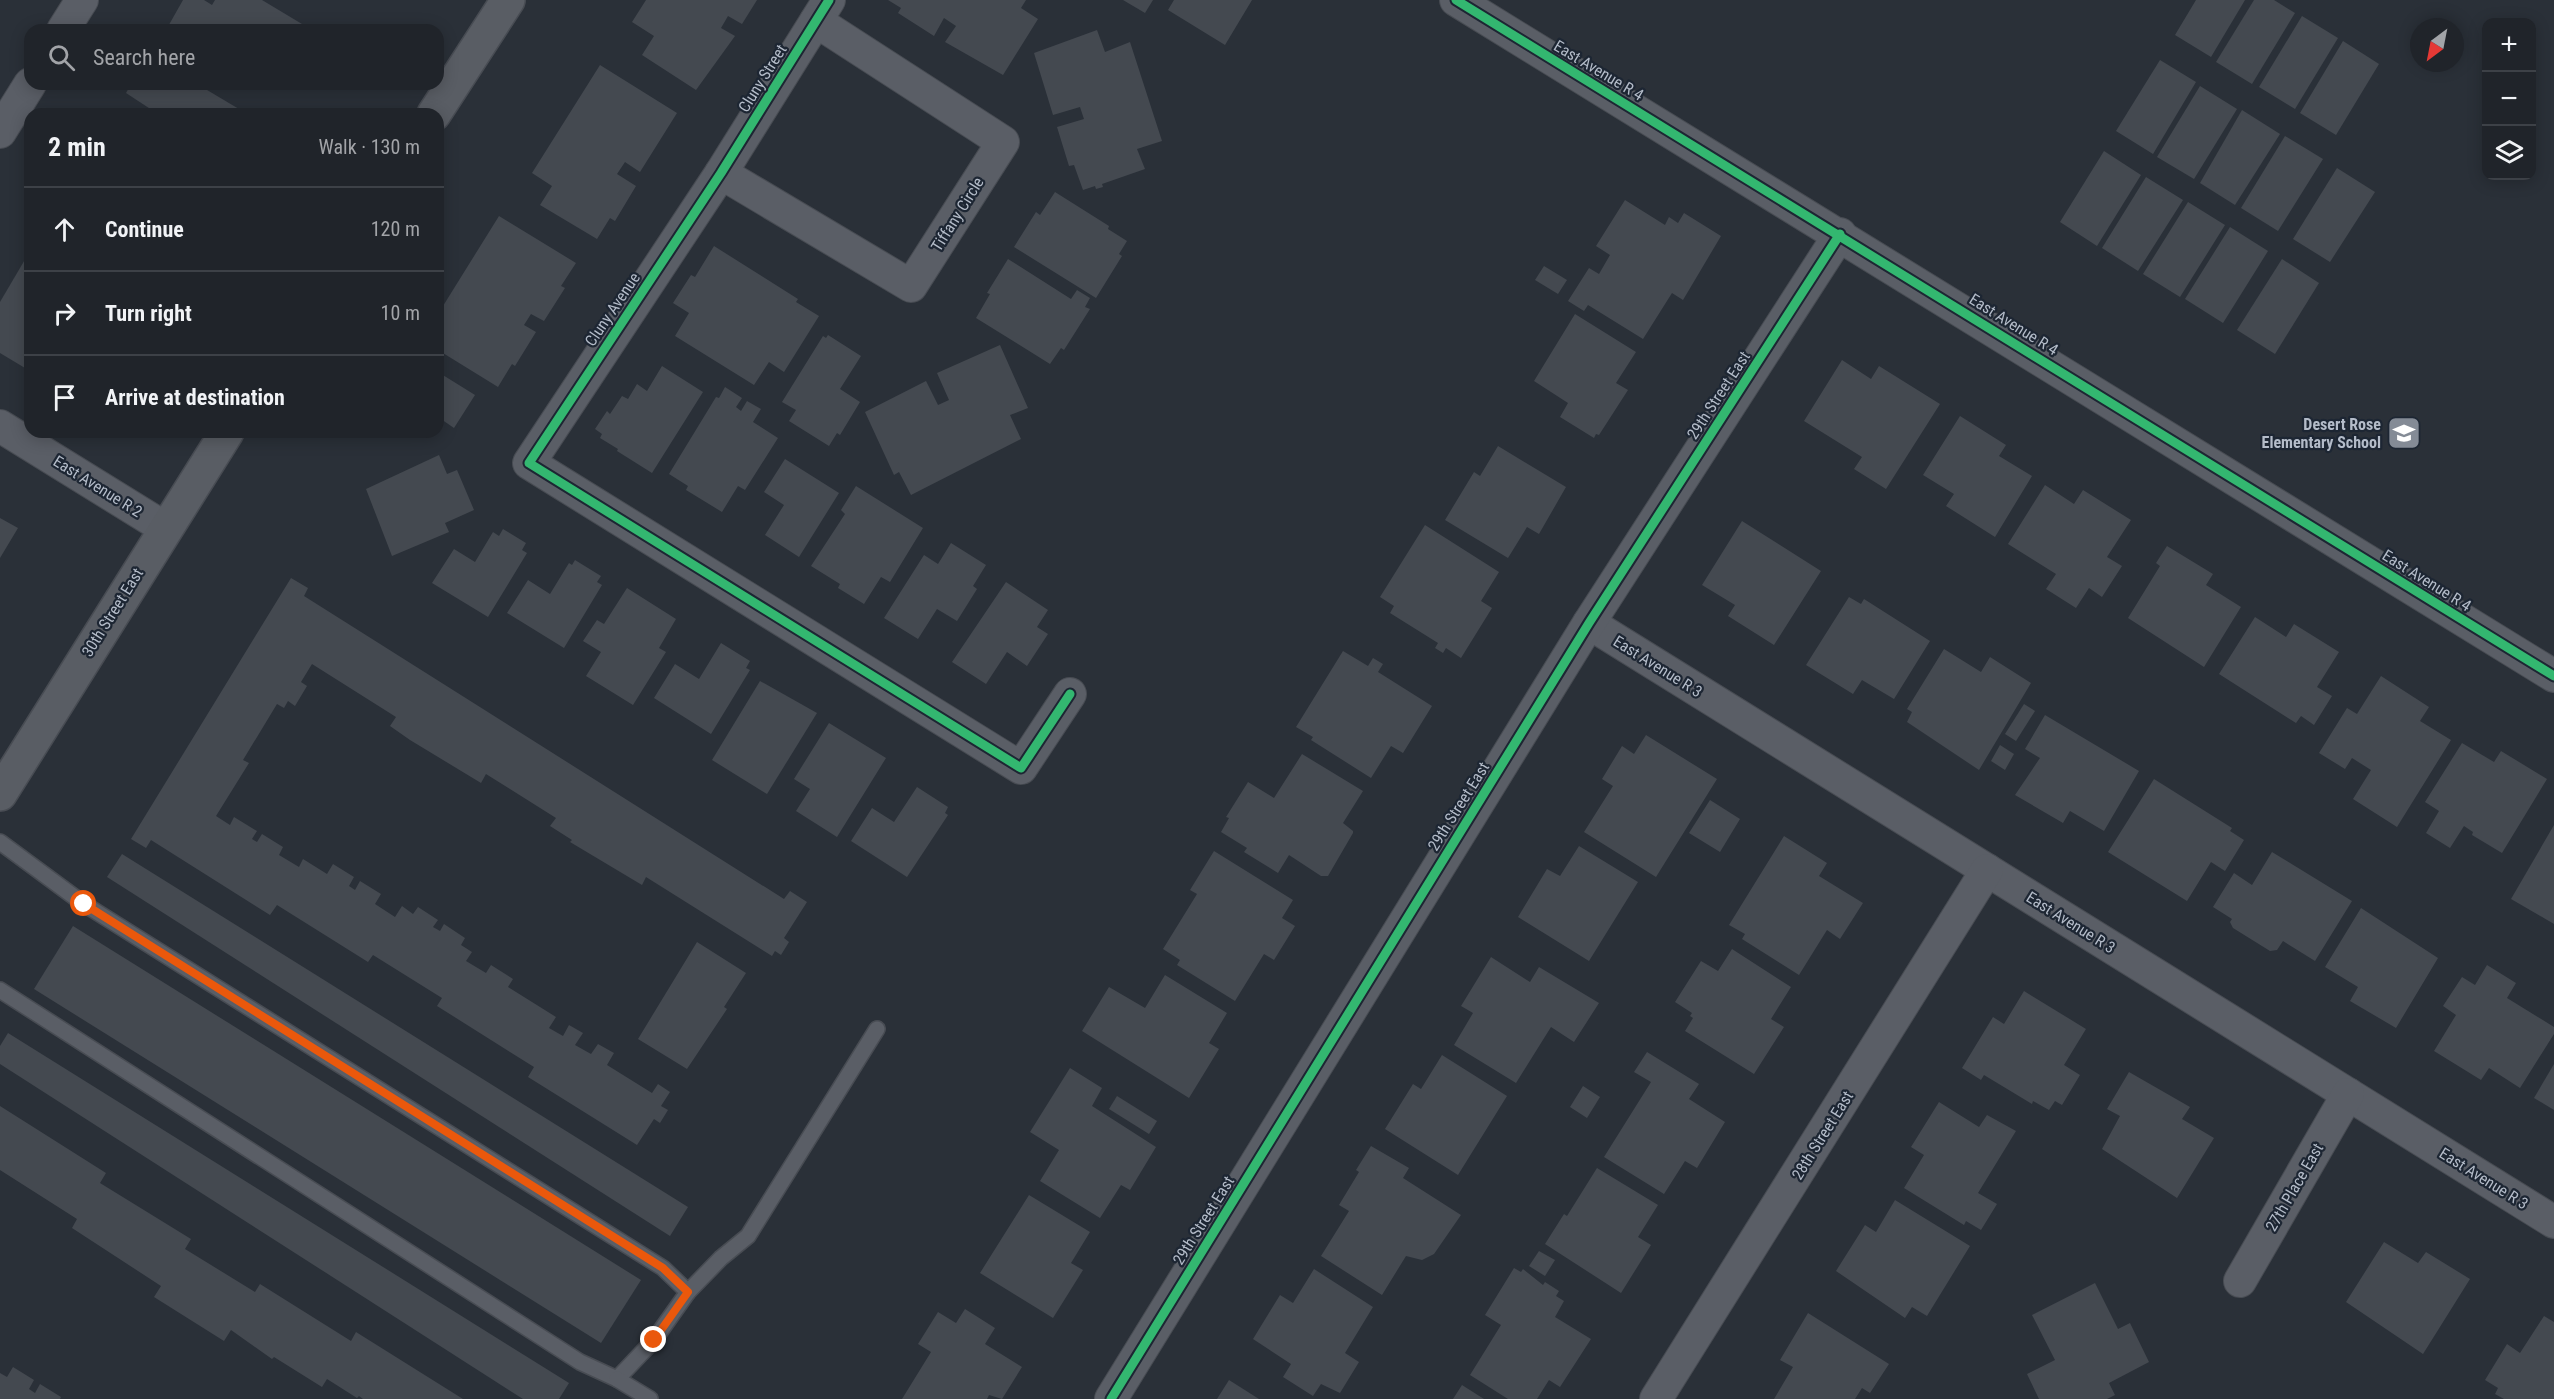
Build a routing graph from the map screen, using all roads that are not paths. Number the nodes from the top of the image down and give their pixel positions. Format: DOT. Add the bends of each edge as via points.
graph roads {
  1 [pos="82,0"];
  2 [pos="508,0"];
  3 [pos="1456,0"];
  4 [pos="823,10"];
  5 [pos="67,24"];
  6 [pos="26,90"];
  7 [pos="438,108"];
  8 [pos="0,132"];
  9 [pos="721,172"];
  10 [pos="1839,234"];
  11 [pos="0,426"];
  12 [pos="223,438"];
  13 [pos="165,528"];
  14 [pos="1589,623"];
  15 [pos="2554,676"];
  16 [pos="1070,694"];
  17 [pos="0,794"];
  18 [pos="0,842"];
  19 [pos="1987,870"];
  20 [pos="0,990"];
  21 [pos="877,1029"];
  22 [pos="2348,1094"];
  23 [pos="2554,1222"];
  24 [pos="2240,1281"];
  25 [pos="688,1292"];
  26 [pos="617,1379"];
  27 [pos="650,1399"];
  28 [pos="1111,1399"];
  29 [pos="1656,1399"];
  1 -- 5 [label="street"];
  2 -- 7 [label="street"];
  3 -- 10 [label="street, East Avenue R 4"];
  4 -- 9 [label="street, Cluny Street"];
  4 -- 9 [label="street, Tiffany Circle" via="1003,142 911,286"];
  6 -- 8 [label="street"];
  9 -- 16 [label="street, Cluny Avenue" via="529,463 1021,768"];
  10 -- 14 [label="street, 29th Street East"];
  10 -- 15 [label="street, East Avenue R 4"];
  11 -- 13 [label="street, East Avenue R 2"];
  12 -- 13 [label="street, 30th Street East"];
  13 -- 17 [label="street, 30th Street East"];
  14 -- 19 [label="street, East Avenue R 3"];
  14 -- 28 [label="street, 29th Street East"];
  18 -- 25 [label="lane" via="84,904 653,1262"];
  19 -- 22 [label="street, East Avenue R 3"];
  19 -- 29 [label="street, 28th Street East"];
  20 -- 26 [label="lane" via="580,1362"];
  21 -- 25 [label="lane" via="748,1236"];
  22 -- 23 [label="street, East Avenue R 3"];
  22 -- 24 [label="street, 27th Place East"];
  25 -- 26 [label="lane" via="654,1340"];
  26 -- 27 [label="lane"];
}
